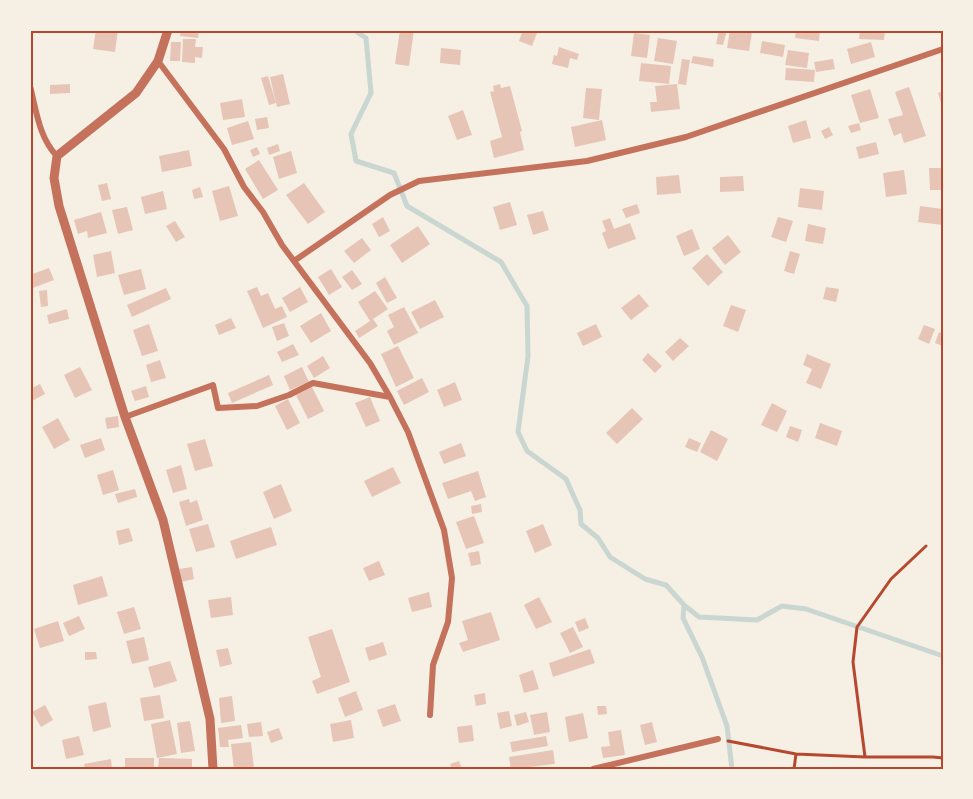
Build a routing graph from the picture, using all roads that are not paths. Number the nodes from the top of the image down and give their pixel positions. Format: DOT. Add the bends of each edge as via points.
graph roads {
  1 [pos="168,30"];
  2 [pos="943,49"];
  3 [pos="158,61"];
  4 [pos="30,86"];
  5 [pos="57,156"];
  6 [pos="294,261"];
  7 [pos="390,397"];
  8 [pos="125,417"];
  9 [pos="430,715"];
  10 [pos="718,739"];
  11 [pos="213,769"];
  12 [pos="593,769"];
  1 -- 3 [label="street"];
  2 -- 6 [label="street" via="686,137 587,161 419,181 390,195"];
  3 -- 5 [label="street" via="136,93"];
  3 -- 6 [label="street" via="224,149 244,187"];
  4 -- 5 [label="street" via="42,131"];
  5 -- 8 [label="street" via="54,178 59,206"];
  6 -- 7 [label="street" via="370,363"];
  7 -- 8 [label="street" via="313,383 257,406 218,408 213,385"];
  7 -- 9 [label="street" via="444,530 452,578 447,622 433,665"];
  8 -- 11 [label="street" via="163,520 210,719"];
  10 -- 12 [label="street"];
}
